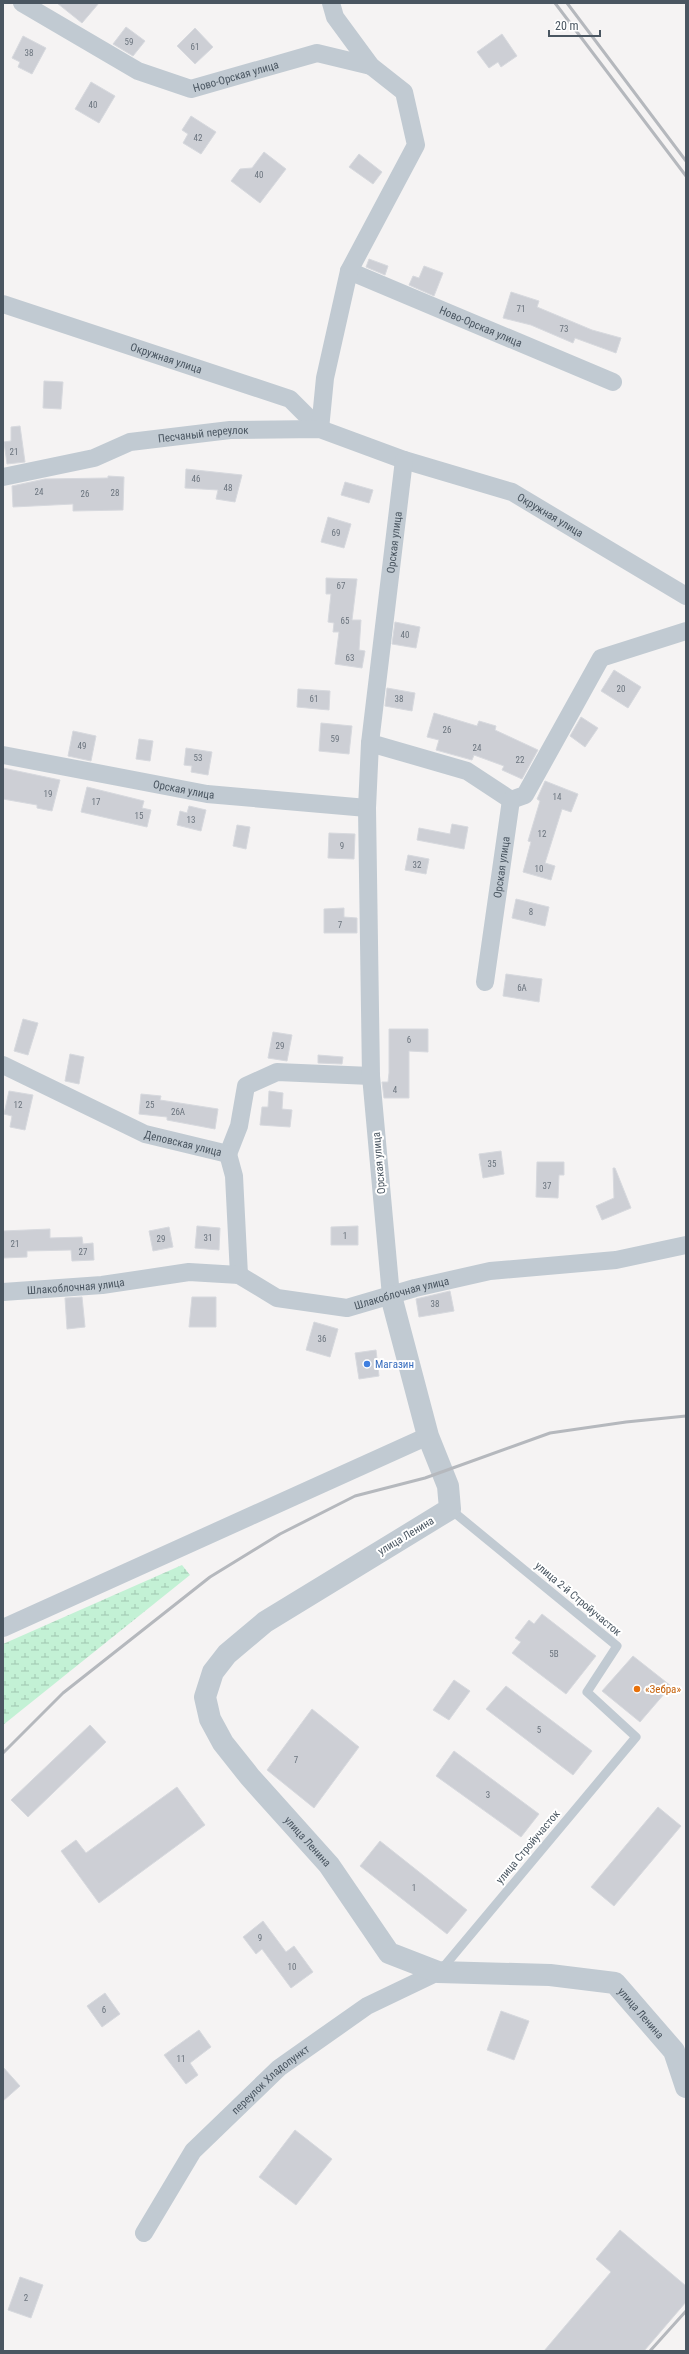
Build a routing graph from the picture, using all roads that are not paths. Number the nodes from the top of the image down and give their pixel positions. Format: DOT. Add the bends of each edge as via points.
graph roads {
  1 [pos="22,3"];
  2 [pos="331,3"];
  3 [pos="371,66"];
  4 [pos="349,271"];
  5 [pos="3,304"];
  6 [pos="613,382"];
  7 [pos="320,429"];
  8 [pos="404,460"];
  9 [pos="3,477"];
  10 [pos="686,596"];
  11 [pos="686,631"];
  12 [pos="370,743"];
  13 [pos="3,756"];
  14 [pos="511,800"];
  15 [pos="366,808"];
  16 [pos="485,982"];
  17 [pos="3,1065"];
  18 [pos="371,1076"];
  19 [pos="228,1154"];
  20 [pos="686,1245"];
  21 [pos="239,1275"];
  22 [pos="3,1292"];
  23 [pos="391,1296"];
  24 [pos="428,1436"];
  25 [pos="450,1508"];
  26 [pos="3,1628"];
  27 [pos="636,1737"];
  28 [pos="438,1972"];
  29 [pos="686,2087"];
  30 [pos="144,2233"];
  1 -- 3 [label="street, Ново-Орская улица" via="138,71 191,89 317,53"];
  2 -- 3 [label="street" via="335,17"];
  3 -- 4 [label="street" via="404,92 416,145"];
  4 -- 6 [label="street, Ново-Орская улица"];
  4 -- 7 [label="street" via="325,378"];
  5 -- 7 [label="street, Окружная улица" via="290,400"];
  7 -- 8 [label="street, Песчаный переулок"];
  7 -- 9 [label="street, Песчаный переулок" via="230,430 130,442 94,458"];
  8 -- 10 [label="street, Окружная улица" via="512,492"];
  8 -- 12 [label="street, Орская улица"];
  11 -- 14 [label="street" via="601,658 525,795"];
  12 -- 14 [label="street" via="467,771"];
  12 -- 15 [label="street, Орская улица"];
  13 -- 15 [label="street, Орская улица" via="207,794"];
  14 -- 16 [label="street, Орская улица"];
  15 -- 18 [label="street, Орская улица"];
  17 -- 19 [label="street, Деповская улица" via="145,1134"];
  18 -- 19 [label="street, Деповская улица" via="277,1072 246,1086 239,1126"];
  18 -- 23 [label="street, Орская улица"];
  19 -- 21 [label="street" via="234,1176"];
  20 -- 23 [label="street, Шлакоблочная улица" via="616,1260 490,1271"];
  21 -- 22 [label="street, Шлакоблочная улица" via="189,1272 102,1285"];
  21 -- 23 [label="street, Шлакоблочная улица" via="277,1298 347,1308"];
  23 -- 24 [label="street, Орская улица"];
  24 -- 25 [label="street, Орская улица" via="448,1486"];
  24 -- 26 [label="street"];
  25 -- 27 [label="lane, улица 2-й Стройучасток" via="617,1646 588,1692"];
  25 -- 28 [label="street, улица Ленина" via="265,1622 227,1654 213,1672 205,1697 210,1719 223,1743 329,1865 389,1953"];
  27 -- 28 [label="lane, улица Стройучасток"];
  28 -- 29 [label="street, улица Ленина" via="550,1975 615,1983 674,2051"];
  28 -- 30 [label="street, переулок Хладопункт" via="367,2006 279,2068 193,2150"];
}
